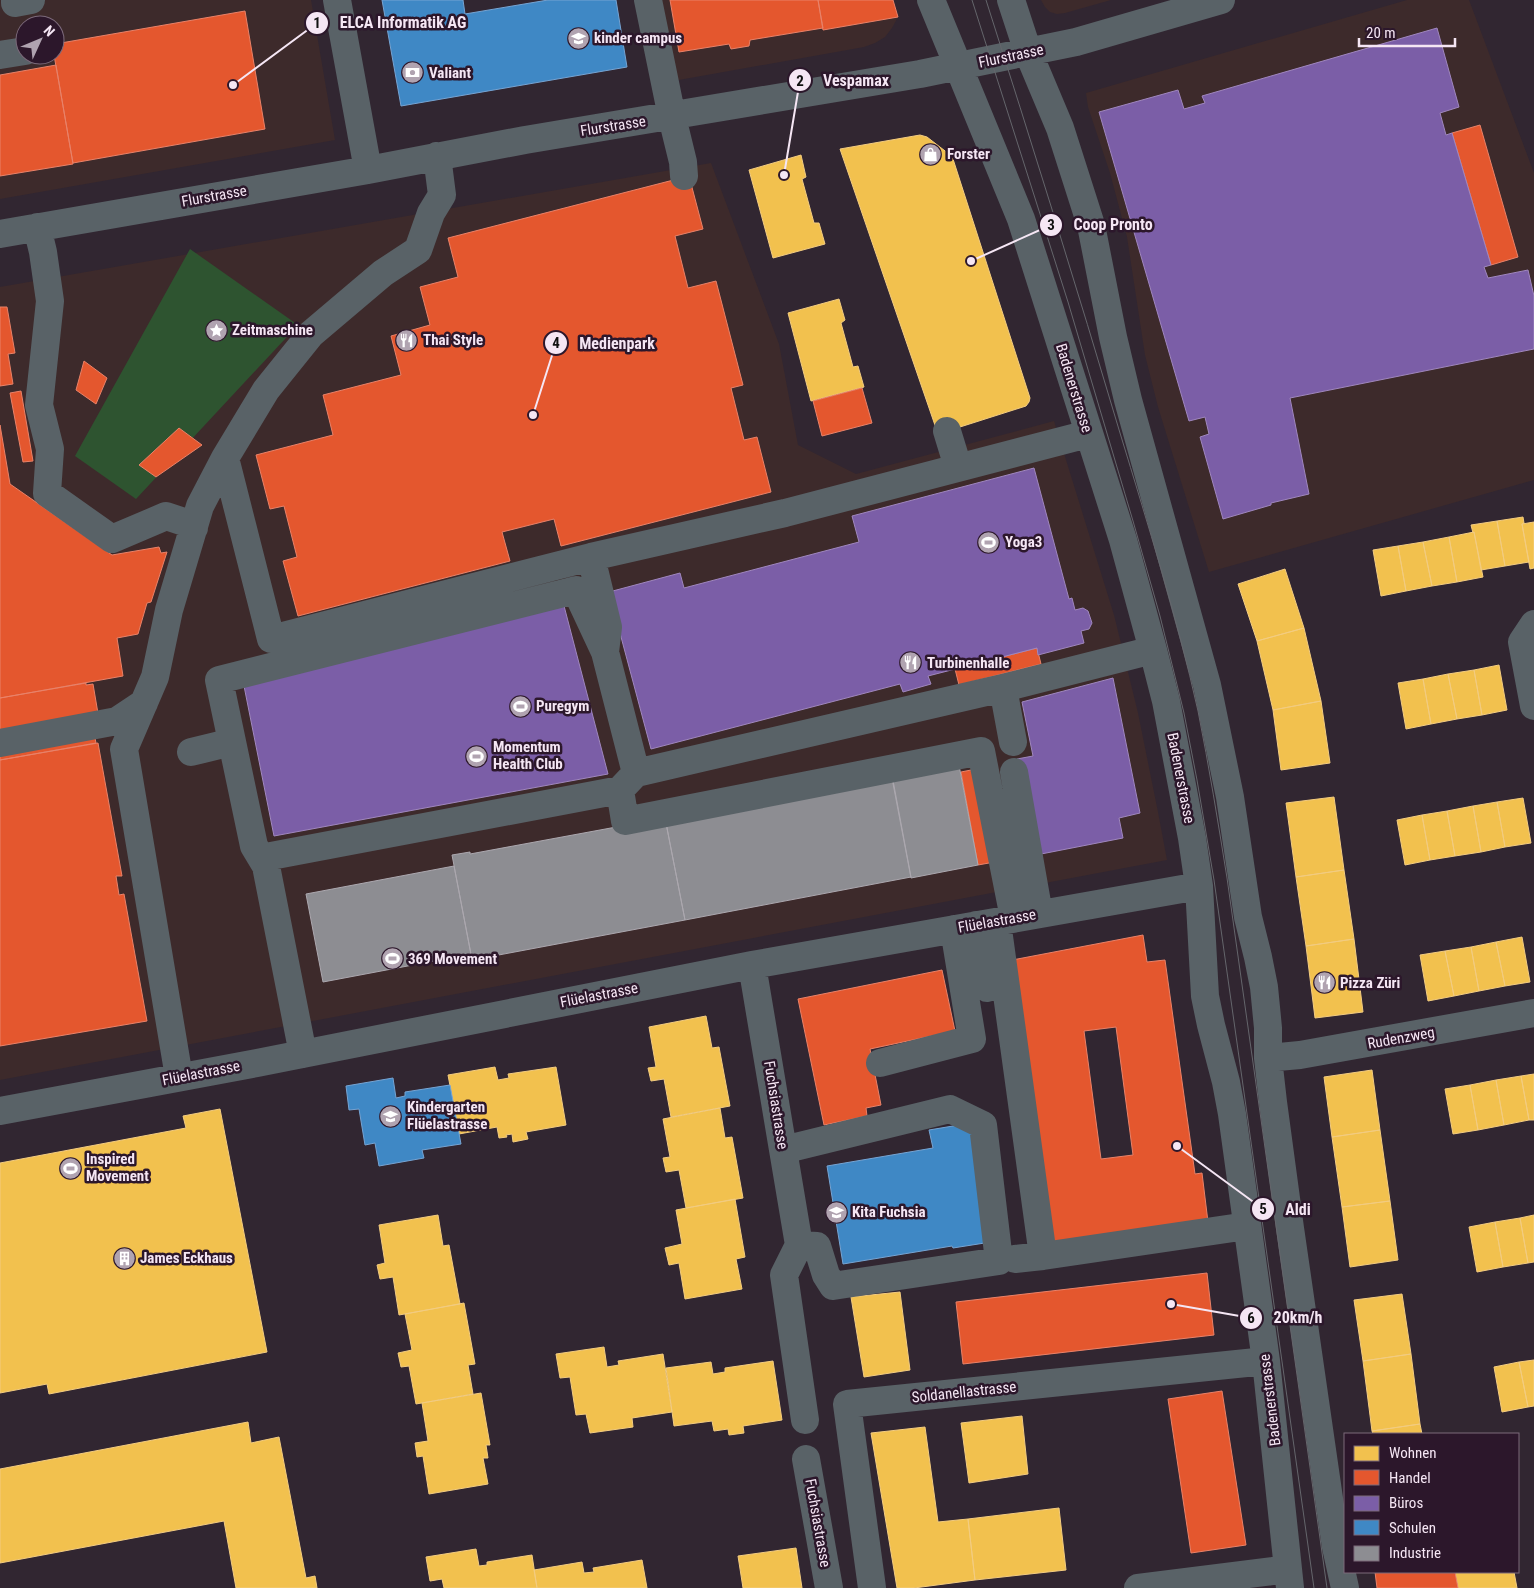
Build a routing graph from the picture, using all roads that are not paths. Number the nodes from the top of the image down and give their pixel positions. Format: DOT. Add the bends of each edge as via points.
graph roads {
  1 [pos="15,0"];
  2 [pos="31,0"];
  3 [pos="337,0"];
  4 [pos="648,0"];
  5 [pos="931,0"];
  6 [pos="1011,0"];
  7 [pos="1221,0"];
  8 [pos="1028,52"];
  9 [pos="15,53"];
  10 [pos="0,55"];
  11 [pos="960,67"];
  12 [pos="672,117"];
  13 [pos="437,156"];
  14 [pos="368,170"];
  15 [pos="684,176"];
  16 [pos="37,227"];
  17 [pos="0,234"];
  18 [pos="947,431"];
  19 [pos="1088,434"];
  20 [pos="225,458"];
  21 [pos="958,467"];
  22 [pos="194,528"];
  23 [pos="591,557"];
  24 [pos="1534,624"];
  25 [pos="1153,650"];
  26 [pos="605,652"];
  27 [pos="1003,688"];
  28 [pos="144,703"];
  29 [pos="1534,706"];
  30 [pos="239,731"];
  31 [pos="1013,742"];
  32 [pos="0,743"];
  33 [pos="191,752"];
  34 [pos="1014,772"];
  35 [pos="628,781"];
  36 [pos="268,861"];
  37 [pos="1199,886"];
  38 [pos="996,922"];
  39 [pos="752,964"];
  40 [pos="1534,1013"];
  41 [pos="303,1054"];
  42 [pos="1268,1058"];
  43 [pos="880,1063"];
  44 [pos="179,1077"];
  45 [pos="1002,1081"];
  46 [pos="0,1112"];
  47 [pos="783,1150"];
  48 [pos="1248,1226"];
  49 [pos="800,1245"];
  50 [pos="1043,1256"];
  51 [pos="1015,1259"];
  52 [pos="1266,1361"];
  53 [pos="805,1420"];
  54 [pos="806,1459"];
  55 [pos="1289,1579"];
  56 [pos="829,1588"];
  57 [pos="872,1588"];
  58 [pos="1138,1588"];
  59 [pos="1345,1588"];
  1 -- 2 [label="street" via="15,3"];
  3 -- 14 [label="street"];
  4 -- 12 [label="street"];
  5 -- 11 [label="street, Badenerstrasse"];
  6 -- 8 [label="street"];
  7 -- 8 [label="street, Flurstrasse" via="1076,42"];
  8 -- 11 [label="street, Flurstrasse"];
  8 -- 42 [label="street" via="1060,128 1092,225 1128,400 1206,685 1264,986"];
  9 -- 10 [label="street"];
  11 -- 12 [label="street, Flurstrasse"];
  11 -- 19 [label="street, Badenerstrasse" via="1021,219"];
  12 -- 13 [label="street, Flurstrasse"];
  12 -- 15 [label="street"];
  13 -- 14 [label="street, Flurstrasse"];
  13 -- 20 [label="street" via="442,195 418,250 384,273 311,334 266,390"];
  14 -- 16 [label="street, Flurstrasse"];
  16 -- 17 [label="street, Flurstrasse"];
  16 -- 22 [label="street" via="50,301 39,405 50,450 47,494 112,539 166,516"];
  18 -- 21 [label="street"];
  19 -- 21 [label="street"];
  19 -- 25 [label="street, Badenerstrasse" via="1123,540"];
  20 -- 22 [label="street" via="200,506"];
  20 -- 23 [label="street" via="271,639"];
  21 -- 23 [label="street" via="786,513"];
  22 -- 28 [label="street" via="169,610 155,677"];
  23 -- 26 [label="street" via="608,627"];
  24 -- 29 [label="street" via="1522,642"];
  25 -- 27 [label="street"];
  25 -- 37 [label="street, Badenerstrasse" via="1166,701"];
  26 -- 30 [label="street" via="576,590 219,680"];
  26 -- 35 [label="street"];
  27 -- 31 [label="street"];
  27 -- 35 [label="street"];
  28 -- 32 [label="street" via="117,721"];
  28 -- 44 [label="street" via="124,749"];
  30 -- 33 [label="street"];
  30 -- 36 [label="street"];
  34 -- 38 [label="street"];
  35 -- 36 [label="street"];
  35 -- 38 [label="street" via="625,820 981,751"];
  36 -- 41 [label="street"];
  37 -- 38 [label="street, Flüelastrasse"];
  37 -- 48 [label="street, Badenerstrasse" via="1205,996 1226,1082"];
  38 -- 39 [label="street, Flüelastrasse"];
  38 -- 43 [label="street" via="972,1039"];
  38 -- 45 [label="street"];
  38 -- 50 [label="street"];
  39 -- 41 [label="street, Flüelastrasse"];
  39 -- 47 [label="street, Fuchsiastrasse"];
  40 -- 42 [label="street, Rudenzweg"];
  41 -- 44 [label="street, Flüelastrasse"];
  42 -- 59 [label="street" via="1336,1547"];
  44 -- 46 [label="street, Flüelastrasse"];
  47 -- 49 [label="street, Fuchsiastrasse"];
  47 -- 49 [label="street" via="950,1109 982,1125 999,1261 833,1286 817,1246"];
  48 -- 50 [label="street"];
  48 -- 52 [label="street, Badenerstrasse"];
  49 -- 53 [label="street" via="784,1275"];
  50 -- 51 [label="street"];
  52 -- 55 [label="street, Badenerstrasse"];
  52 -- 57 [label="street, Soldanellastrasse" via="847,1404"];
  54 -- 56 [label="street, Fuchsiastrasse"];
  55 -- 58 [label="street"];
}
